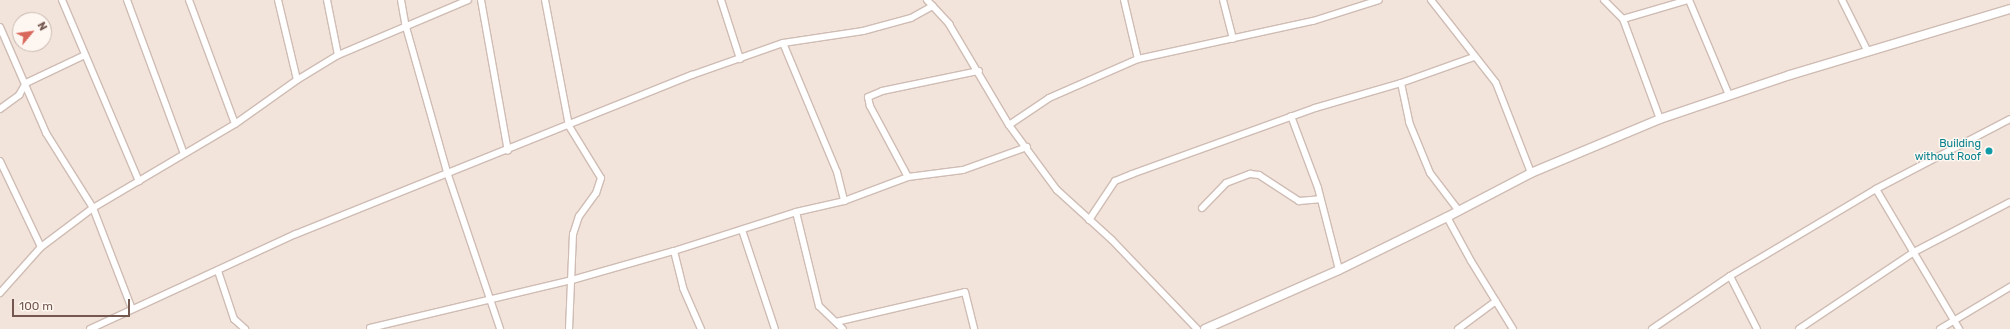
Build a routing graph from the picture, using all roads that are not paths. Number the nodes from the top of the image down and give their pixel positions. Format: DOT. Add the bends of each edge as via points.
graph roads {
  1 [pos="62,0"];
  2 [pos="127,0"];
  3 [pos="189,0"];
  4 [pos="278,0"];
  5 [pos="327,0"];
  6 [pos="401,0"];
  7 [pos="468,0"];
  8 [pos="482,0"];
  9 [pos="545,0"];
  10 [pos="721,0"];
  11 [pos="927,0"];
  12 [pos="1124,0"];
  13 [pos="1223,0"];
  14 [pos="1379,0"];
  15 [pos="1431,0"];
  16 [pos="1604,0"];
  17 [pos="1689,0"];
  18 [pos="1842,0"];
  19 [pos="933,6"];
  20 [pos="2010,9"];
  21 [pos="1623,19"];
  22 [pos="406,26"];
  23 [pos="0,27"];
  24 [pos="1233,39"];
  25 [pos="783,43"];
  26 [pos="1868,52"];
  27 [pos="85,55"];
  28 [pos="338,55"];
  29 [pos="1474,57"];
  30 [pos="740,59"];
  31 [pos="1138,59"];
  32 [pos="979,71"];
  33 [pos="297,80"];
  34 [pos="26,83"];
  35 [pos="1401,83"];
  36 [pos="1729,95"];
  37 [pos="0,109"];
  38 [pos="1291,116"];
  39 [pos="1660,119"];
  40 [pos="2010,119"];
  41 [pos="235,124"];
  42 [pos="1009,125"];
  43 [pos="569,126"];
  44 [pos="1027,147"];
  45 [pos="508,151"];
  46 [pos="184,154"];
  47 [pos="0,161"];
  48 [pos="1531,173"];
  49 [pos="448,174"];
  50 [pos="908,177"];
  51 [pos="139,181"];
  52 [pos="1876,189"];
  53 [pos="1320,199"];
  54 [pos="844,201"];
  55 [pos="2010,202"];
  56 [pos="93,208"];
  57 [pos="1202,208"];
  58 [pos="1459,211"];
  59 [pos="796,212"];
  60 [pos="1447,217"];
  61 [pos="1089,220"];
  62 [pos="742,230"];
  63 [pos="41,247"];
  64 [pos="674,251"];
  65 [pos="1914,252"];
  66 [pos="1339,270"];
  67 [pos="218,271"];
  68 [pos="1730,276"];
  69 [pos="572,280"];
  70 [pos="2010,287"];
  71 [pos="0,293"];
  72 [pos="490,301"];
  73 [pos="1496,301"];
  74 [pos="132,309"];
  75 [pos="1953,320"];
  76 [pos="836,322"];
  77 [pos="370,328"];
  78 [pos="90,329"];
  79 [pos="245,329"];
  80 [pos="500,329"];
  81 [pos="569,329"];
  82 [pos="701,329"];
  83 [pos="775,329"];
  84 [pos="843,329"];
  85 [pos="974,329"];
  86 [pos="1197,329"];
  87 [pos="1205,329"];
  88 [pos="1458,329"];
  89 [pos="1513,329"];
  90 [pos="1652,329"];
  91 [pos="1757,329"];
  92 [pos="1800,329"];
  93 [pos="1940,329"];
  94 [pos="1959,329"];
  1 -- 27 [label="street"];
  2 -- 46 [label="street"];
  3 -- 41 [label="street"];
  4 -- 33 [label="street"];
  5 -- 28 [label="street"];
  6 -- 22 [label="street"];
  7 -- 22 [label="street"];
  8 -- 45 [label="street"];
  9 -- 43 [label="street"];
  10 -- 30 [label="street"];
  11 -- 19 [label="street"];
  12 -- 31 [label="street"];
  13 -- 24 [label="street"];
  14 -- 24 [label="street" via="1313,21"];
  15 -- 29 [label="street"];
  16 -- 21 [label="street"];
  17 -- 21 [label="street"];
  17 -- 36 [label="street"];
  18 -- 26 [label="street"];
  19 -- 25 [label="street" via="911,18 863,31"];
  19 -- 32 [label="street" via="949,24"];
  20 -- 26 [label="street"];
  21 -- 39 [label="street"];
  22 -- 28 [label="street"];
  22 -- 49 [label="street"];
  23 -- 34 [label="street"];
  24 -- 31 [label="street"];
  25 -- 30 [label="street"];
  25 -- 54 [label="street" via="838,172"];
  26 -- 36 [label="street"];
  27 -- 34 [label="street"];
  27 -- 51 [label="street"];
  28 -- 33 [label="street"];
  29 -- 35 [label="street"];
  29 -- 48 [label="street" via="1496,83"];
  30 -- 43 [label="street" via="692,75"];
  31 -- 42 [label="street" via="1049,98"];
  32 -- 42 [label="street"];
  32 -- 50 [label="street" via="882,91 868,97 870,106"];
  33 -- 41 [label="street"];
  34 -- 37 [label="street" via="19,95"];
  34 -- 56 [label="street" via="46,133"];
  35 -- 38 [label="street"];
  35 -- 58 [label="street" via="1409,122 1430,173"];
  36 -- 39 [label="street"];
  38 -- 53 [label="street"];
  38 -- 61 [label="street" via="1115,181"];
  39 -- 48 [label="street"];
  40 -- 52 [label="street"];
  41 -- 46 [label="street"];
  42 -- 44 [label="street"];
  43 -- 45 [label="street"];
  43 -- 69 [label="street" via="601,178 596,193 576,224"];
  44 -- 50 [label="street" via="963,170"];
  44 -- 61 [label="street" via="1057,190"];
  45 -- 49 [label="street"];
  46 -- 51 [label="street"];
  47 -- 63 [label="street"];
  48 -- 58 [label="street"];
  49 -- 67 [label="street" via="296,234"];
  49 -- 72 [label="street"];
  50 -- 54 [label="street"];
  51 -- 56 [label="street"];
  52 -- 65 [label="street"];
  52 -- 68 [label="street"];
  53 -- 57 [label="street" via="1299,201 1259,174 1250,174 1226,183"];
  53 -- 66 [label="street"];
  54 -- 59 [label="street"];
  55 -- 65 [label="street"];
  56 -- 63 [label="street"];
  56 -- 74 [label="street"];
  58 -- 60 [label="street"];
  59 -- 62 [label="street"];
  59 -- 76 [label="street" via="819,306"];
  60 -- 66 [label="street"];
  60 -- 73 [label="street"];
  61 -- 86 [label="street"];
  62 -- 64 [label="street"];
  62 -- 83 [label="street"];
  63 -- 71 [label="street"];
  64 -- 69 [label="street"];
  64 -- 82 [label="street" via="683,288"];
  65 -- 75 [label="street"];
  65 -- 92 [label="street"];
  66 -- 87 [label="street"];
  67 -- 74 [label="street"];
  67 -- 79 [label="street" via="234,319"];
  68 -- 90 [label="street"];
  68 -- 91 [label="street"];
  69 -- 72 [label="street"];
  69 -- 81 [label="street"];
  70 -- 75 [label="street"];
  72 -- 77 [label="street"];
  72 -- 80 [label="street"];
  73 -- 88 [label="street"];
  73 -- 89 [label="street"];
  74 -- 78 [label="street"];
  75 -- 93 [label="street"];
  75 -- 94 [label="street"];
  76 -- 84 [label="street"];
  76 -- 85 [label="street" via="965,292"];
}
